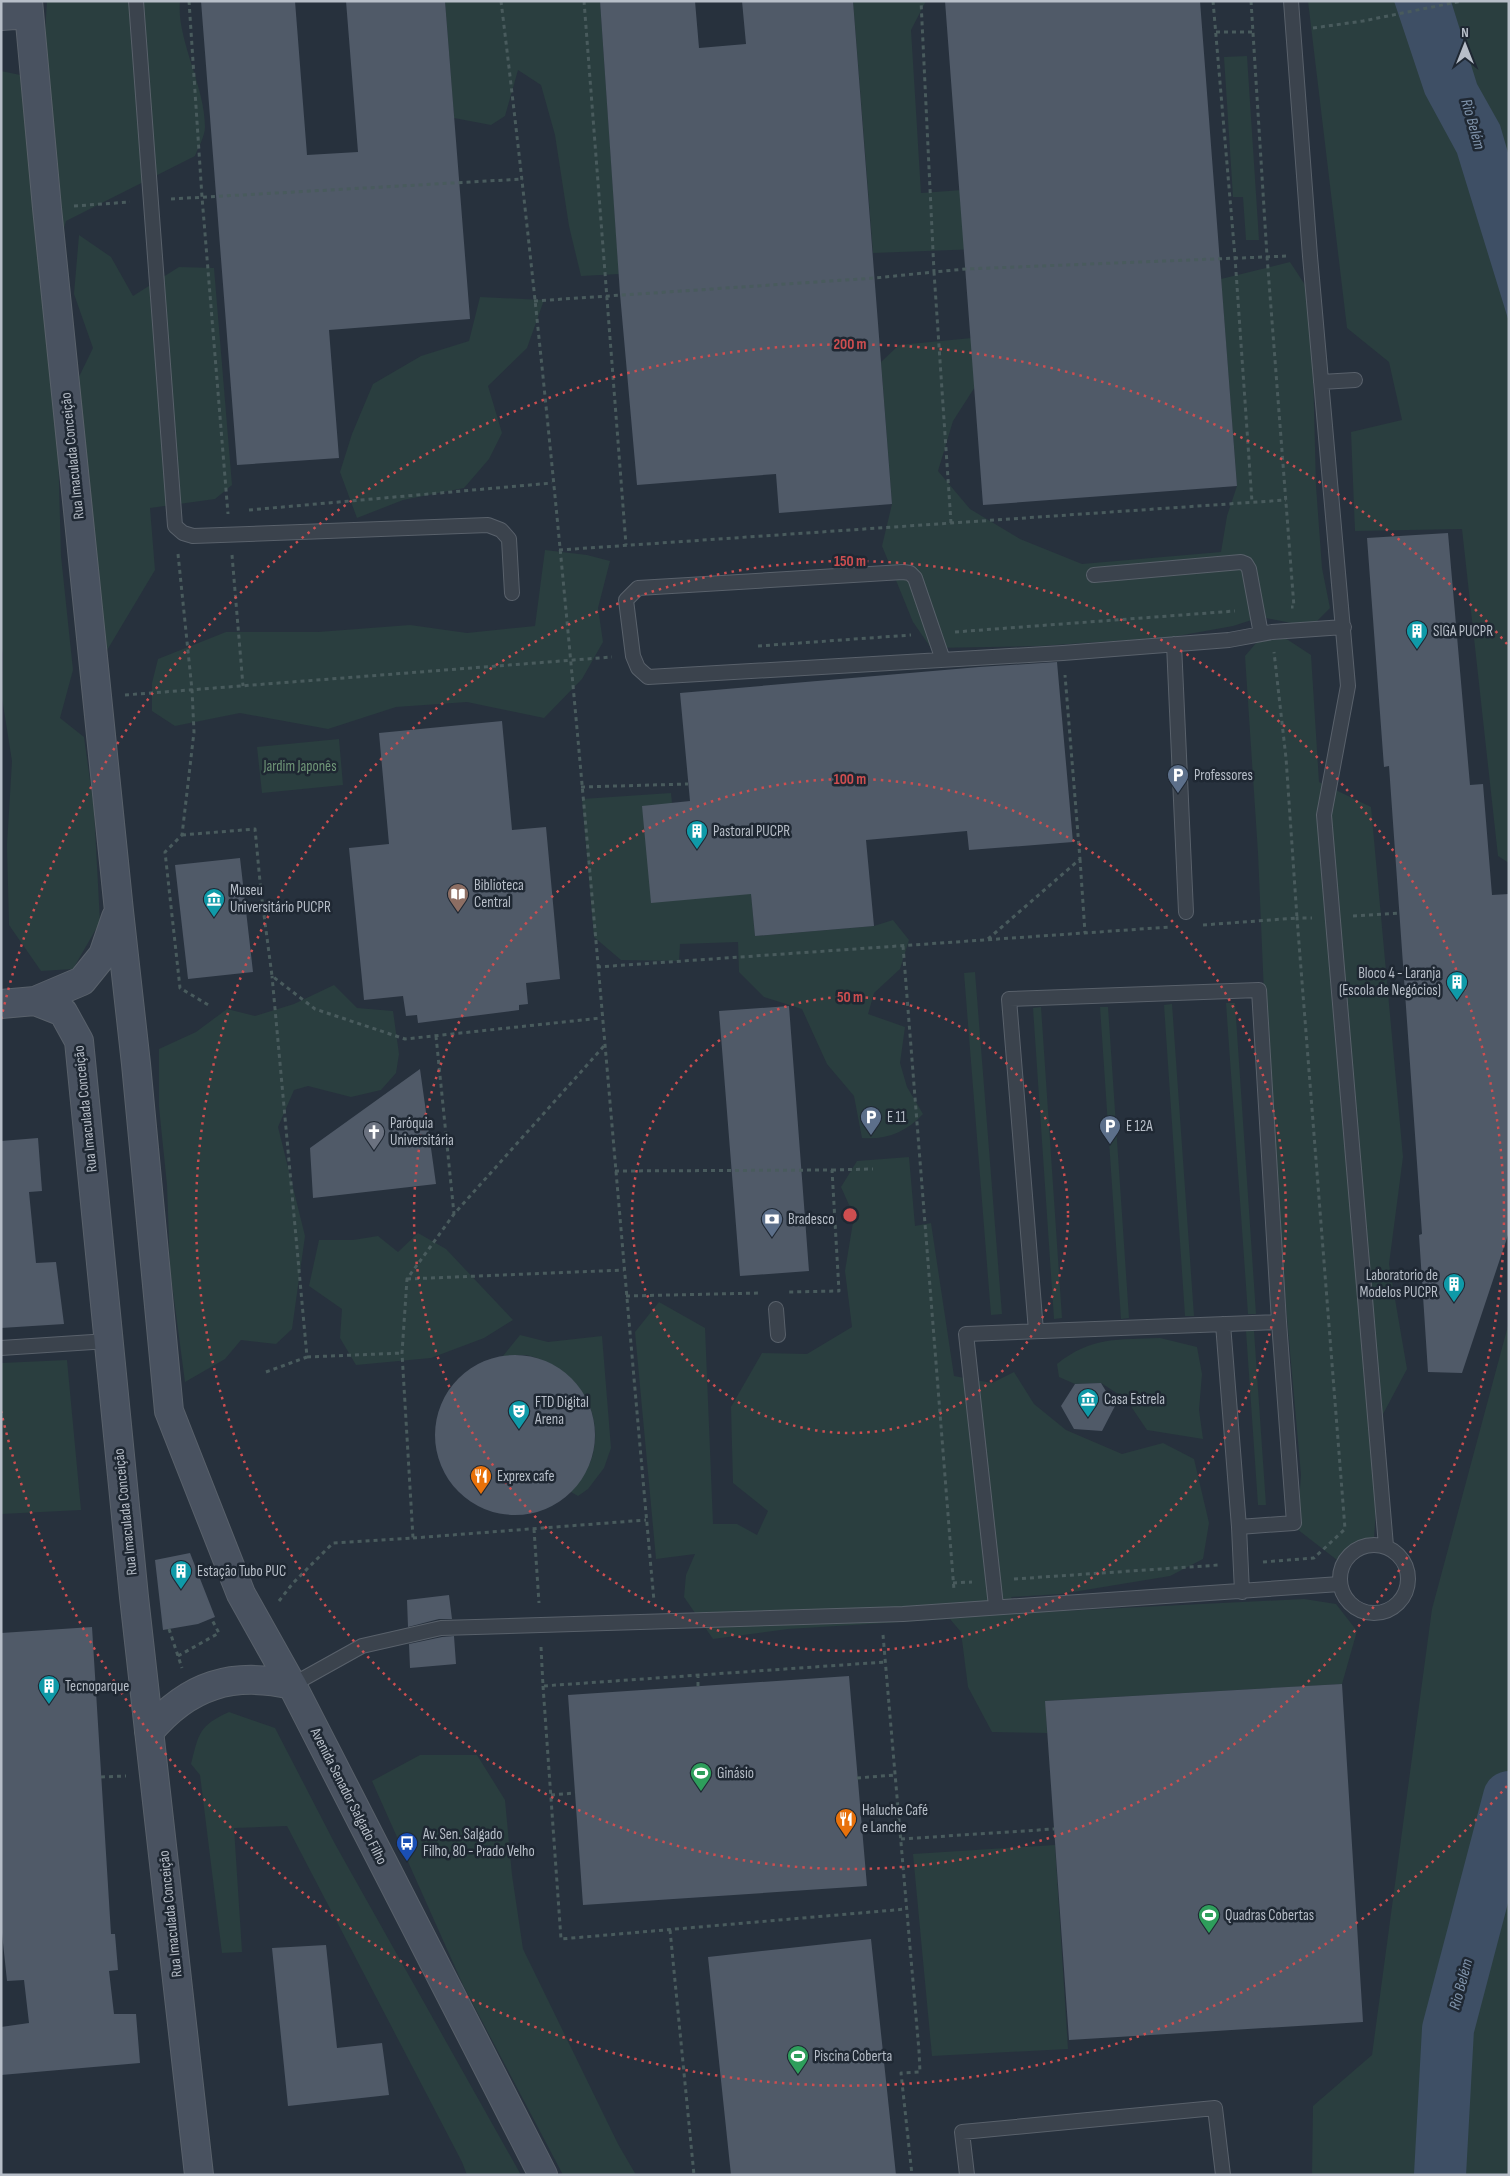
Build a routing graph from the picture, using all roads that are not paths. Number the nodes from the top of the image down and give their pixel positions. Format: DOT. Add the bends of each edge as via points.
graph roads {
  1 [pos="136,1"];
  2 [pos="1291,1"];
  3 [pos="28,7"];
  4 [pos="1,16"];
  5 [pos="1355,380"];
  6 [pos="1322,382"];
  7 [pos="1094,575"];
  8 [pos="512,593"];
  9 [pos="1344,626"];
  10 [pos="1266,633"];
  11 [pos="1174,644"];
  12 [pos="943,660"];
  13 [pos="119,911"];
  14 [pos="1186,912"];
  15 [pos="35,1001"];
  16 [pos="1,1004"];
  17 [pos="776,1309"];
  18 [pos="1279,1322"];
  19 [pos="1223,1324"];
  20 [pos="1036,1331"];
  21 [pos="778,1335"];
  22 [pos="108,1341"];
  23 [pos="1,1348"];
  24 [pos="169,1411"];
  25 [pos="1239,1527"];
  26 [pos="1386,1546"];
  27 [pos="1340,1584"];
  28 [pos="1242,1592"];
  29 [pos="996,1606"];
  30 [pos="292,1684"];
  31 [pos="149,1732"];
  32 [pos="199,2175"];
  33 [pos="543,2175"];
  34 [pos="967,2175"];
  35 [pos="1224,2175"];
  1 -- 8 [label="lane" via="175,526 182,533 193,536 488,525 501,530 509,539"];
  2 -- 6 [label="lane"];
  3 -- 4 [label="main road"];
  3 -- 13 [label="main road, Rua Imaculada Conceição"];
  5 -- 6 [label="lane"];
  6 -- 9 [label="lane"];
  7 -- 10 [label="lane" via="1241,562 1249,569 1256,609"];
  9 -- 10 [label="lane"];
  9 -- 26 [label="lane" via="1348,686 1324,815"];
  10 -- 11 [label="lane" via="1229,640"];
  11 -- 12 [label="lane"];
  11 -- 14 [label="lane"];
  12 -- 12 [label="lane" via="648,677 638,668 634,656 626,600 638,588 902,572 915,578"];
  13 -- 15 [label="main road, Rua Imaculada Conceição" via="103,955 82,981"];
  13 -- 24 [label="main road, Rua Imaculada Conceição"];
  15 -- 16 [label="main road"];
  15 -- 22 [label="main road, Rua Imaculada Conceição" via="63,1012 79,1041"];
  17 -- 21 [label="lane"];
  18 -- 19 [label="lane"];
  18 -- 20 [label="lane" via="1259,990 1009,999"];
  18 -- 25 [label="lane" via="1294,1523"];
  19 -- 20 [label="lane"];
  19 -- 25 [label="lane"];
  20 -- 29 [label="lane" via="966,1334"];
  22 -- 23 [label="lane"];
  22 -- 31 [label="main road, Rua Imaculada Conceição"];
  24 -- 30 [label="main road, Avenida Senador Salgado Filho" via="241,1594"];
  25 -- 28 [label="lane"];
  26 -- 27 [label="lane" via="1368,1545 1352,1552 1342,1566"];
  26 -- 27 [label="lane" via="1402,1558 1410,1577 1404,1598 1388,1611 1367,1613 1349,1602"];
  27 -- 28 [label="lane"];
  28 -- 29 [label="lane"];
  29 -- 30 [label="lane" via="882,1614 441,1628 362,1646"];
  30 -- 31 [label="main road" via="236,1680 209,1686 191,1694 161,1717"];
  30 -- 33 [label="main road, Avenida Senador Salgado Filho"];
  31 -- 32 [label="main road, Rua Imaculada Conceição"];
  34 -- 35 [label="lane" via="962,2132 1215,2108"];
}
